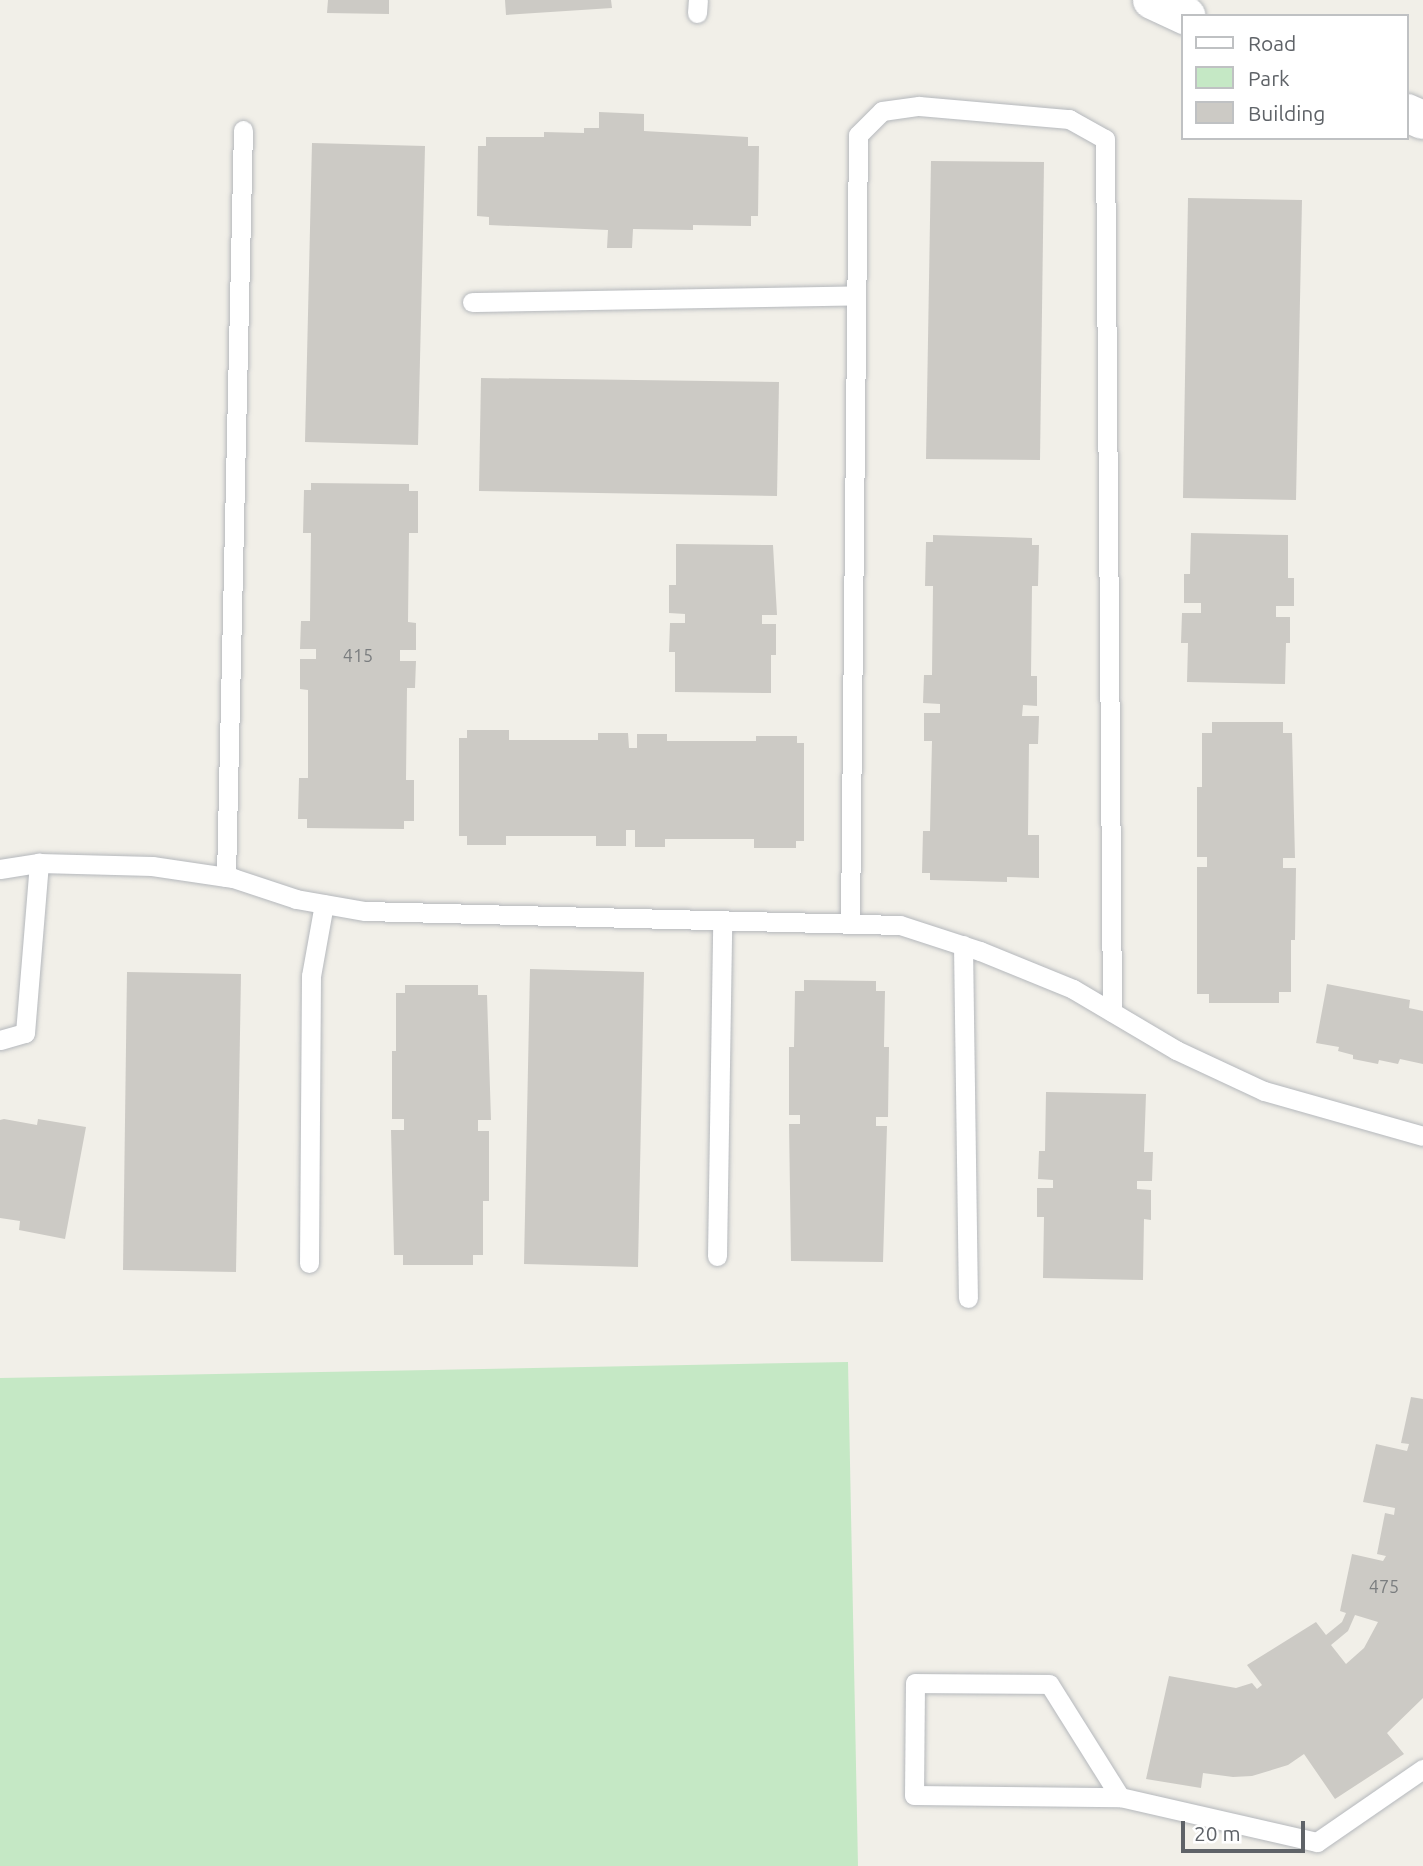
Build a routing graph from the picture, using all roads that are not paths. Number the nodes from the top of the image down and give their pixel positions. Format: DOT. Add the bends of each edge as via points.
graph roads {
  1 [pos="1152,0"];
  2 [pos="1183,14"];
  3 [pos="243,130"];
  4 [pos="856,295"];
  5 [pos="472,302"];
  6 [pos="39,863"];
  7 [pos="0,869"];
  8 [pos="226,877"];
  9 [pos="324,904"];
  10 [pos="722,920"];
  11 [pos="850,924"];
  12 [pos="963,945"];
  13 [pos="1111,1012"];
  14 [pos="0,1040"];
  15 [pos="1423,1136"];
  16 [pos="716,1256"];
  17 [pos="309,1263"];
  18 [pos="968,1298"];
  19 [pos="1423,1769"];
  20 [pos="1120,1797"];
  1 -- 2 [label="street"];
  3 -- 8 [label="lane"];
  4 -- 5 [label="lane"];
  4 -- 11 [label="lane"];
  4 -- 13 [label="lane" via="858,135 883,111 919,106 1069,119 1105,139"];
  6 -- 7 [label="lane"];
  6 -- 8 [label="lane" via="152,866"];
  6 -- 14 [label="lane" via="25,1033"];
  8 -- 9 [label="lane"];
  9 -- 10 [label="lane" via="365,911"];
  9 -- 17 [label="lane" via="311,976"];
  10 -- 11 [label="lane"];
  10 -- 16 [label="lane"];
  11 -- 12 [label="lane" via="900,925"];
  12 -- 13 [label="lane" via="1073,989"];
  12 -- 18 [label="lane"];
  13 -- 15 [label="lane" via="1176,1051 1264,1091"];
  19 -- 20 [label="lane" via="1317,1842"];
  20 -- 20 [label="lane" via="914,1795 915,1683 1049,1684"];
}
